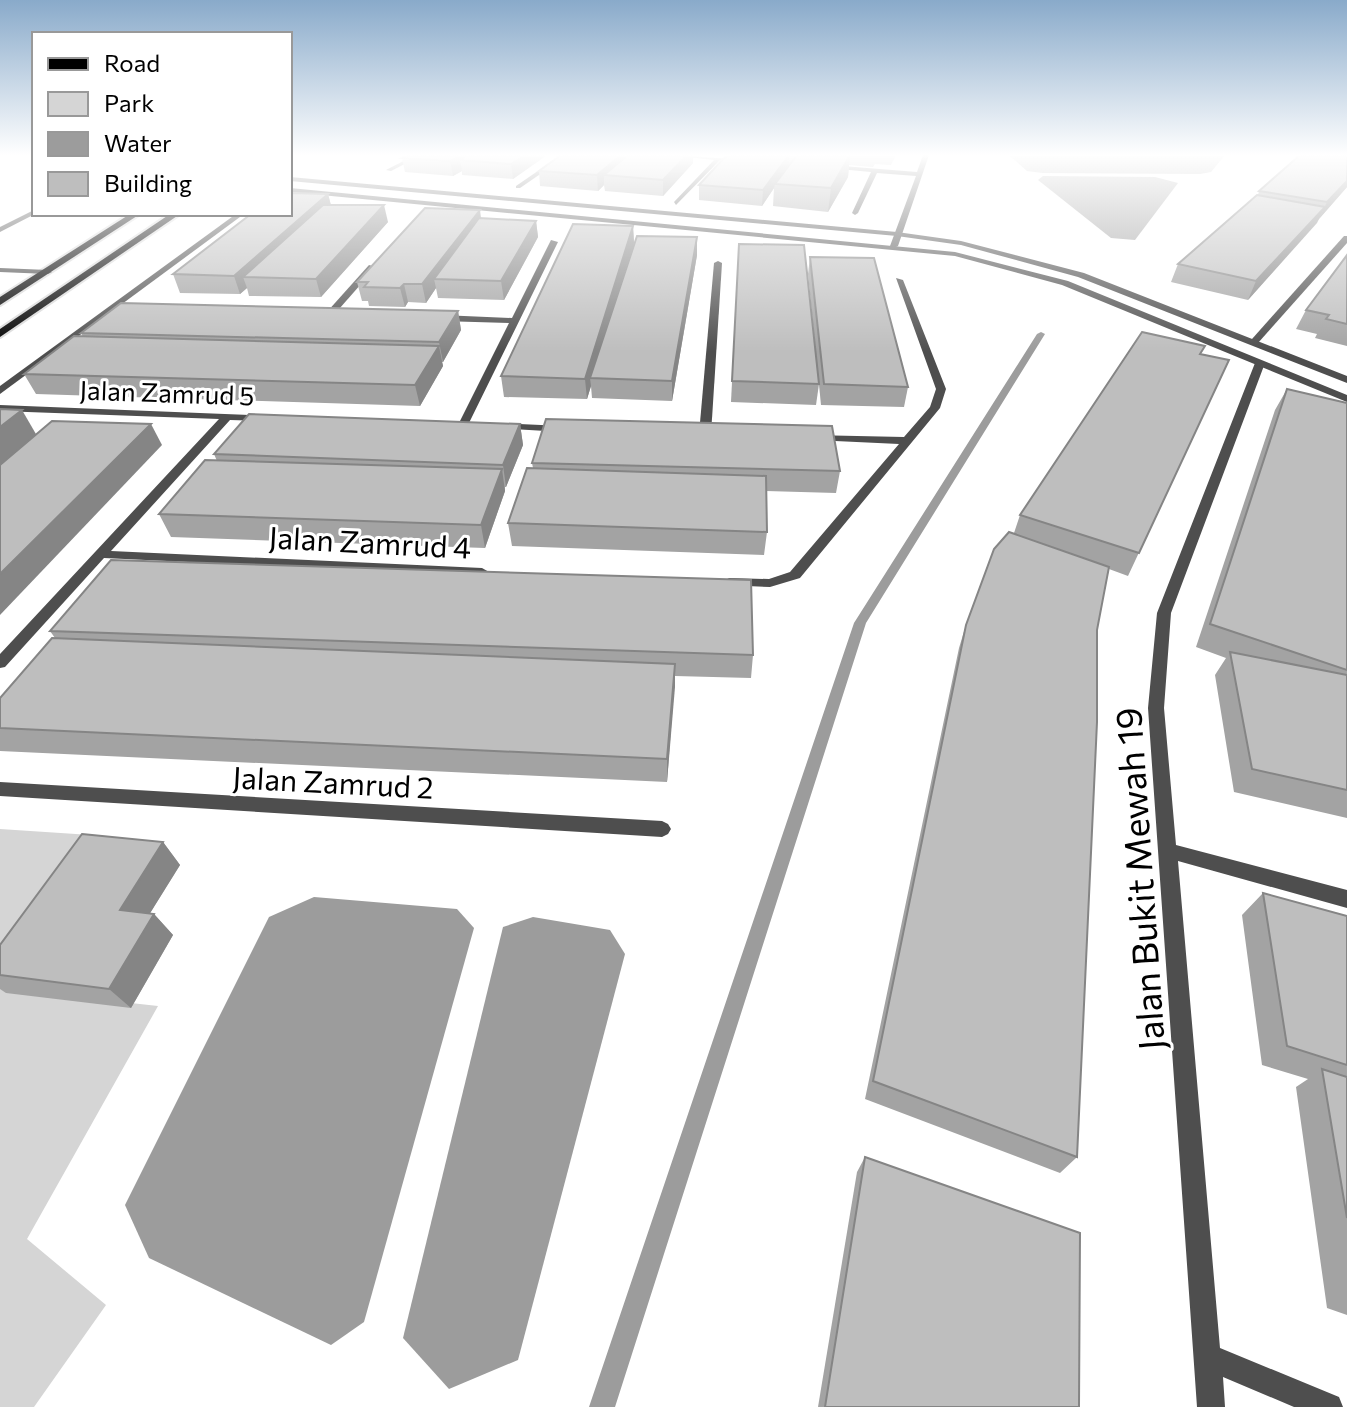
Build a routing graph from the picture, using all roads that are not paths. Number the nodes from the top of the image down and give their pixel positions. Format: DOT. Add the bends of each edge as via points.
graph roads {
  1 [pos="126,221"];
  2 [pos="140,221"];
  3 [pos="168,221"];
  4 [pos="232,221"];
  5 [pos="621,221"];
  6 [pos="750,221"];
  7 [pos="901,221"];
  8 [pos="897,234"];
  9 [pos="554,242"];
  10 [pos="1345,244"];
  11 [pos="894,246"];
  12 [pos="84,248"];
  13 [pos="380,259"];
  14 [pos="718,263"];
  15 [pos="0,270"];
  16 [pos="48,272"];
  17 [pos="899,280"];
  18 [pos="0,302"];
  19 [pos="112,309"];
  20 [pos="128,309"];
  21 [pos="314,315"];
  22 [pos="329,315"];
  23 [pos="345,316"];
  24 [pos="422,318"];
  25 [pos="515,321"];
  26 [pos="0,334"];
  27 [pos="1255,341"];
  28 [pos="1260,363"];
  29 [pos="1347,380"];
  30 [pos="0,391"];
  31 [pos="1347,399"];
  32 [pos="0,408"];
  33 [pos="227,417"];
  34 [pos="274,418"];
  35 [pos="447,424"];
  36 [pos="463,425"];
  37 [pos="478,426"];
  38 [pos="493,426"];
  39 [pos="569,429"];
  40 [pos="690,433"];
  41 [pos="705,434"];
  42 [pos="721,434"];
  43 [pos="799,437"];
  44 [pos="909,441"];
  45 [pos="100,554"];
  46 [pos="500,573"];
  47 [pos="715,582"];
  48 [pos="0,663"];
  49 [pos="0,789"];
  50 [pos="662,829"];
  51 [pos="1168,851"];
  52 [pos="1347,899"];
  53 [pos="1208,1357"];
  54 [pos="1211,1407"];
  55 [pos="1329,1407"];
  1 -- 12 [label="main road"];
  2 -- 12 [label="main road"];
  3 -- 26 [label="main road"];
  4 -- 19 [label="street"];
  5 -- 11 [label="street"];
  6 -- 8 [label="street"];
  7 -- 8 [label="street"];
  8 -- 11 [label="street"];
  8 -- 27 [label="street" via="961,243 1081,275"];
  9 -- 25 [label="street"];
  10 -- 27 [label="street"];
  11 -- 28 [label="street" via="955,254 1065,283"];
  12 -- 16 [label="main road"];
  13 -- 22 [label="street"];
  14 -- 41 [label="street"];
  15 -- 16 [label="street"];
  16 -- 18 [label="main road"];
  17 -- 44 [label="street" via="941,389 935,408"];
  19 -- 20 [label="street"];
  19 -- 30 [label="street"];
  21 -- 22 [label="street"];
  22 -- 23 [label="street"];
  24 -- 25 [label="street"];
  25 -- 36 [label="street"];
  27 -- 29 [label="street"];
  28 -- 31 [label="street"];
  28 -- 51 [label="street, Jalan Bukit Mewah 19" via="1164,613 1156,708"];
  32 -- 33 [label="street, Jalan Zamrud 5"];
  33 -- 34 [label="street, Jalan Zamrud 5"];
  33 -- 45 [label="street"];
  35 -- 36 [label="street"];
  36 -- 37 [label="street"];
  38 -- 39 [label="street"];
  40 -- 41 [label="street"];
  41 -- 42 [label="street"];
  43 -- 44 [label="street"];
  44 -- 47 [label="street" via="795,575 770,583"];
  45 -- 46 [label="street, Jalan Zamrud 4"];
  45 -- 48 [label="street"];
  49 -- 50 [label="street, Jalan Zamrud 2"];
  51 -- 52 [label="street"];
  51 -- 53 [label="street, Jalan Bukit Mewah 19"];
  53 -- 54 [label="street, Jalan Bukit Mewah 19"];
  53 -- 55 [label="street"];
}
